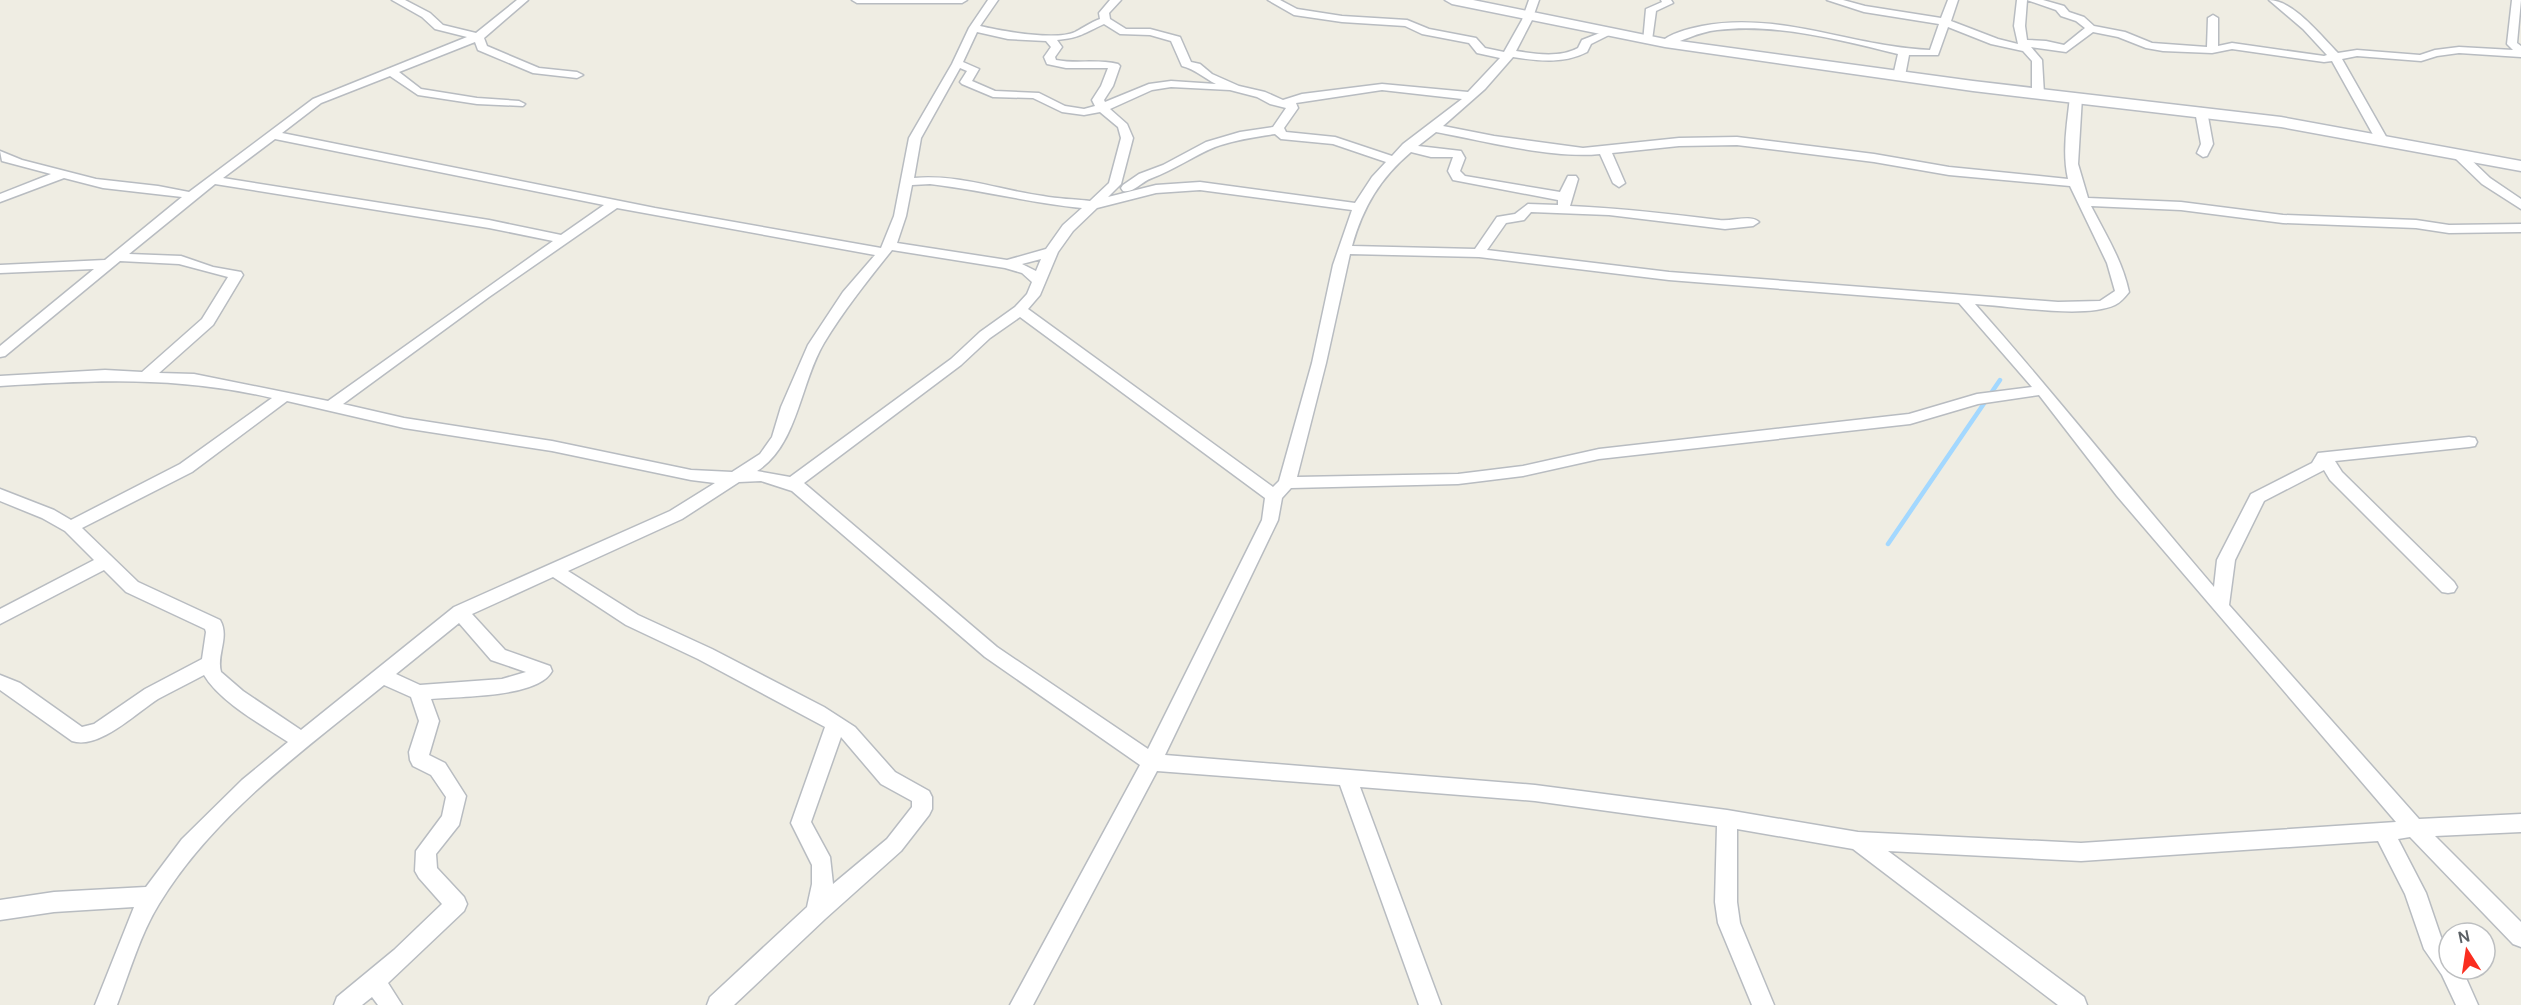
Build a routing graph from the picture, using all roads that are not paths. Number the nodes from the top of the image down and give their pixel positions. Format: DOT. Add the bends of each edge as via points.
graph roads {
  1 [pos="397,0"];
  2 [pos="523,0"];
  3 [pos="857,0"];
  4 [pos="962,0"];
  5 [pos="993,0"];
  6 [pos="1116,0"];
  7 [pos="1273,0"];
  8 [pos="1452,0"];
  9 [pos="1666,0"];
  10 [pos="1832,0"];
  11 [pos="1953,0"];
  12 [pos="2022,0"];
  13 [pos="2032,0"];
  14 [pos="2274,0"];
  15 [pos="2517,0"];
  16 [pos="1532,8"];
  17 [pos="2213,18"];
  18 [pos="1105,20"];
  19 [pos="1945,22"];
  20 [pos="974,28"];
  21 [pos="2091,28"];
  22 [pos="1610,32"];
  23 [pos="478,37"];
  24 [pos="1049,38"];
  25 [pos="1647,40"];
  26 [pos="1665,43"];
  27 [pos="2024,45"];
  28 [pos="2212,50"];
  29 [pos="1904,52"];
  30 [pos="2521,53"];
  31 [pos="1509,55"];
  32 [pos="2329,58"];
  33 [pos="957,63"];
  34 [pos="392,72"];
  35 [pos="577,75"];
  36 [pos="1899,76"];
  37 [pos="1236,89"];
  38 [pos="2038,93"];
  39 [pos="1469,96"];
  40 [pos="2076,97"];
  41 [pos="1287,102"];
  42 [pos="519,104"];
  43 [pos="1102,108"];
  44 [pos="2201,111"];
  45 [pos="1435,128"];
  46 [pos="1277,130"];
  47 [pos="275,135"];
  48 [pos="2382,140"];
  49 [pos="1407,147"];
  50 [pos="1605,151"];
  51 [pos="2203,153"];
  52 [pos="0,155"];
  53 [pos="2459,155"];
  54 [pos="1393,160"];
  55 [pos="2521,166"];
  56 [pos="62,174"];
  57 [pos="1572,179"];
  58 [pos="214,180"];
  59 [pos="905,182"];
  60 [pos="1618,183"];
  61 [pos="2075,183"];
  62 [pos="1127,189"];
  63 [pos="191,196"];
  64 [pos="0,198"];
  65 [pos="2083,201"];
  66 [pos="1564,203"];
  67 [pos="614,205"];
  68 [pos="1092,205"];
  69 [pos="2521,205"];
  70 [pos="1359,207"];
  71 [pos="1754,222"];
  72 [pos="2521,228"];
  73 [pos="564,239"];
  74 [pos="886,249"];
  75 [pos="1345,250"];
  76 [pos="1051,252"];
  77 [pos="1479,252"];
  78 [pos="113,260"];
  79 [pos="1007,264"];
  80 [pos="0,269"];
  81 [pos="1039,281"];
  82 [pos="1963,298"];
  83 [pos="1020,310"];
  84 [pos="0,353"];
  85 [pos="147,376"];
  86 [pos="0,381"];
  87 [pos="2043,390"];
  88 [pos="283,397"];
  89 [pos="331,406"];
  90 [pos="2469,442"];
  91 [pos="2324,457"];
  92 [pos="735,478"];
  93 [pos="1287,483"];
  94 [pos="792,484"];
  95 [pos="0,495"];
  96 [pos="1274,496"];
  97 [pos="71,527"];
  98 [pos="107,561"];
  99 [pos="556,571"];
  100 [pos="2448,587"];
  101 [pos="2220,606"];
  102 [pos="460,612"];
  103 [pos="0,617"];
  104 [pos="211,663"];
  105 [pos="381,676"];
  106 [pos="0,682"];
  107 [pos="419,692"];
  108 [pos="836,724"];
  109 [pos="302,741"];
  110 [pos="1152,762"];
  111 [pos="1347,778"];
  112 [pos="1727,819"];
  113 [pos="2521,823"];
  114 [pos="2414,828"];
  115 [pos="2384,832"];
  116 [pos="1858,841"];
  117 [pos="152,896"];
  118 [pos="0,910"];
  119 [pos="817,912"];
  120 [pos="2521,937"];
  121 [pos="2437,949"];
  122 [pos="373,980"];
  123 [pos="2456,981"];
  124 [pos="106,1005"];
  125 [pos="345,1005"];
  126 [pos="391,1005"];
  127 [pos="718,1005"];
  128 [pos="1021,1005"];
  129 [pos="1430,1005"];
  130 [pos="1763,1005"];
  131 [pos="2076,1005"];
  132 [pos="2468,1005"];
  1 -- 23 [label="street" via="426,15 439,27"];
  2 -- 23 [label="street"];
  3 -- 4 [label="street"];
  5 -- 20 [label="street"];
  6 -- 18 [label="street" via="1104,13"];
  7 -- 31 [label="street" via="1294,12 1407,23 1426,32 1472,40 1481,51"];
  8 -- 16 [label="main road"];
  9 -- 25 [label="street" via="1664,6 1651,9"];
  10 -- 19 [label="street"];
  11 -- 19 [label="street"];
  12 -- 27 [label="street" via="2019,37"];
  13 -- 21 [label="street" via="2060,8"];
  14 -- 32 [label="street" via="2307,27"];
  15 -- 30 [label="street" via="2512,44"];
  16 -- 22 [label="main road"];
  16 -- 31 [label="street"];
  17 -- 28 [label="street"];
  18 -- 24 [label="street" via="1077,35"];
  18 -- 37 [label="street" via="1124,32 1150,32 1176,39 1186,64"];
  19 -- 27 [label="street" via="1995,42"];
  19 -- 29 [label="street" via="1935,53"];
  20 -- 24 [label="street" via="1008,36"];
  20 -- 33 [label="street"];
  21 -- 27 [label="street" via="2066,49 2046,44"];
  21 -- 28 [label="street" via="2156,47"];
  22 -- 25 [label="main road"];
  22 -- 31 [label="street" via="1586,42 1583,50 1572,55"];
  23 -- 34 [label="street"];
  23 -- 35 [label="street" via="483,48 537,71"];
  24 -- 43 [label="street" via="1057,47 1049,57 1051,62 1101,62 1114,66 1098,100"];
  25 -- 26 [label="main road"];
  26 -- 29 [label="street" via="1679,33 1718,26 1796,29"];
  26 -- 36 [label="main road"];
  27 -- 38 [label="street" via="2037,60"];
  28 -- 32 [label="street" via="2232,46"];
  29 -- 36 [label="street"];
  30 -- 32 [label="street" via="2459,50 2415,58 2357,53"];
  31 -- 39 [label="street"];
  32 -- 48 [label="street" via="2342,70"];
  33 -- 43 [label="street" via="973,69 966,82 993,94 1035,95 1062,109 1084,112"];
  33 -- 59 [label="street" via="915,138"];
  34 -- 42 [label="street" via="418,92"];
  34 -- 47 [label="street" via="328,95"];
  36 -- 38 [label="main road"];
  37 -- 41 [label="street" via="1262,94 1274,102"];
  37 -- 43 [label="street" via="1171,84 1149,87"];
  38 -- 40 [label="main road"];
  39 -- 41 [label="street" via="1382,87"];
  39 -- 45 [label="street"];
  40 -- 44 [label="main road"];
  40 -- 61 [label="street" via="2071,146"];
  41 -- 46 [label="street" via="1293,106"];
  43 -- 62 [label="street" via="1124,126"];
  44 -- 48 [label="main road"];
  44 -- 51 [label="street" via="2207,144"];
  45 -- 49 [label="street"];
  45 -- 50 [label="street" via="1551,149"];
  46 -- 54 [label="street" via="1281,135 1335,141"];
  46 -- 62 [label="street" via="1210,145 1143,177"];
  47 -- 58 [label="street"];
  47 -- 67 [label="street"];
  48 -- 53 [label="main road"];
  49 -- 54 [label="street"];
  49 -- 66 [label="street" via="1457,154 1454,171 1462,179"];
  50 -- 60 [label="street"];
  50 -- 61 [label="street" via="1679,142 1737,141 1949,171"];
  52 -- 56 [label="street" via="10,162"];
  53 -- 55 [label="main road"];
  53 -- 69 [label="street" via="2486,181"];
  54 -- 70 [label="street"];
  56 -- 63 [label="street"];
  56 -- 64 [label="street"];
  57 -- 66 [label="street"];
  58 -- 63 [label="street"];
  58 -- 73 [label="street"];
  59 -- 68 [label="street" via="930,180 980,186 1042,200"];
  59 -- 74 [label="street" via="900,216"];
  61 -- 65 [label="street"];
  62 -- 68 [label="street"];
  62 -- 68 [label="street"];
  62 -- 70 [label="street" via="1200,186"];
  63 -- 78 [label="street"];
  65 -- 72 [label="street" via="2181,206 2283,219 2484,230"];
  65 -- 82 [label="street" via="2115,261 2122,292 2119,297 2111,303 2083,306"];
  66 -- 71 [label="street" via="1725,225"];
  66 -- 77 [label="street" via="1528,208 1519,217 1502,220"];
  67 -- 73 [label="street"];
  67 -- 74 [label="street"];
  68 -- 76 [label="street"];
  70 -- 75 [label="street"];
  73 -- 89 [label="street"];
  74 -- 79 [label="street"];
  74 -- 92 [label="street" via="848,295 815,345 780,437 766,458"];
  75 -- 77 [label="street"];
  75 -- 93 [label="street"];
  76 -- 79 [label="street"];
  76 -- 81 [label="street"];
  77 -- 82 [label="street" via="1669,276"];
  78 -- 80 [label="street"];
  78 -- 84 [label="street"];
  78 -- 85 [label="street" via="181,260 236,274 208,322"];
  79 -- 81 [label="street" via="1027,270"];
  81 -- 83 [label="street" via="1034,295"];
  82 -- 87 [label="street"];
  83 -- 94 [label="street"];
  83 -- 96 [label="street"];
  85 -- 86 [label="street"];
  85 -- 88 [label="street" via="194,379"];
  87 -- 93 [label="street" via="1977,399 1910,419 1599,454 1523,471 1396,482"];
  87 -- 101 [label="street" via="2122,492"];
  88 -- 89 [label="street"];
  88 -- 97 [label="street" via="186,468"];
  89 -- 92 [label="street" via="691,475"];
  90 -- 91 [label="street"];
  91 -- 100 [label="street" via="2336,476"];
  91 -- 101 [label="street" via="2318,467 2257,498 2226,560"];
  92 -- 94 [label="street" via="761,476"];
  92 -- 99 [label="street" via="676,515"];
  93 -- 96 [label="street"];
  94 -- 110 [label="street" via="991,652"];
  95 -- 97 [label="street"];
  96 -- 110 [label="street" via="1270,520"];
  97 -- 98 [label="street"];
  98 -- 103 [label="street"];
  98 -- 104 [label="street" via="132,587 214,625 217,636"];
  99 -- 102 [label="street"];
  99 -- 108 [label="street" via="632,620"];
  101 -- 114 [label="street"];
  102 -- 105 [label="street"];
  102 -- 107 [label="street" via="498,655 543,671 533,678 502,686"];
  104 -- 106 [label="street" via="152,694 99,730 79,735"];
  104 -- 109 [label="street" via="213,676 231,692"];
  105 -- 107 [label="street"];
  105 -- 109 [label="street"];
  107 -- 122 [label="street" via="429,721 420,760 438,769 456,796 452,819 426,851 426,871 456,904"];
  108 -- 119 [label="street" via="801,823 822,859 825,881"];
  108 -- 119 [label="street" via="848,732 888,778 922,797 922,808 894,845"];
  109 -- 117 [label="street" via="189,845"];
  110 -- 111 [label="street"];
  110 -- 128 [label="street"];
  111 -- 112 [label="street" via="1535,793"];
  111 -- 129 [label="street"];
  112 -- 116 [label="street"];
  112 -- 130 [label="street" via="1729,923"];
  113 -- 114 [label="street"];
  114 -- 115 [label="street"];
  114 -- 120 [label="street"];
  115 -- 116 [label="street" via="2081,852"];
  115 -- 121 [label="street" via="2415,893"];
  116 -- 131 [label="street"];
  117 -- 118 [label="street" via="54,902"];
  117 -- 124 [label="street" via="139,919"];
  119 -- 127 [label="street"];
  122 -- 125 [label="street"];
  122 -- 126 [label="street"];
  123 -- 132 [label="street"];
}
